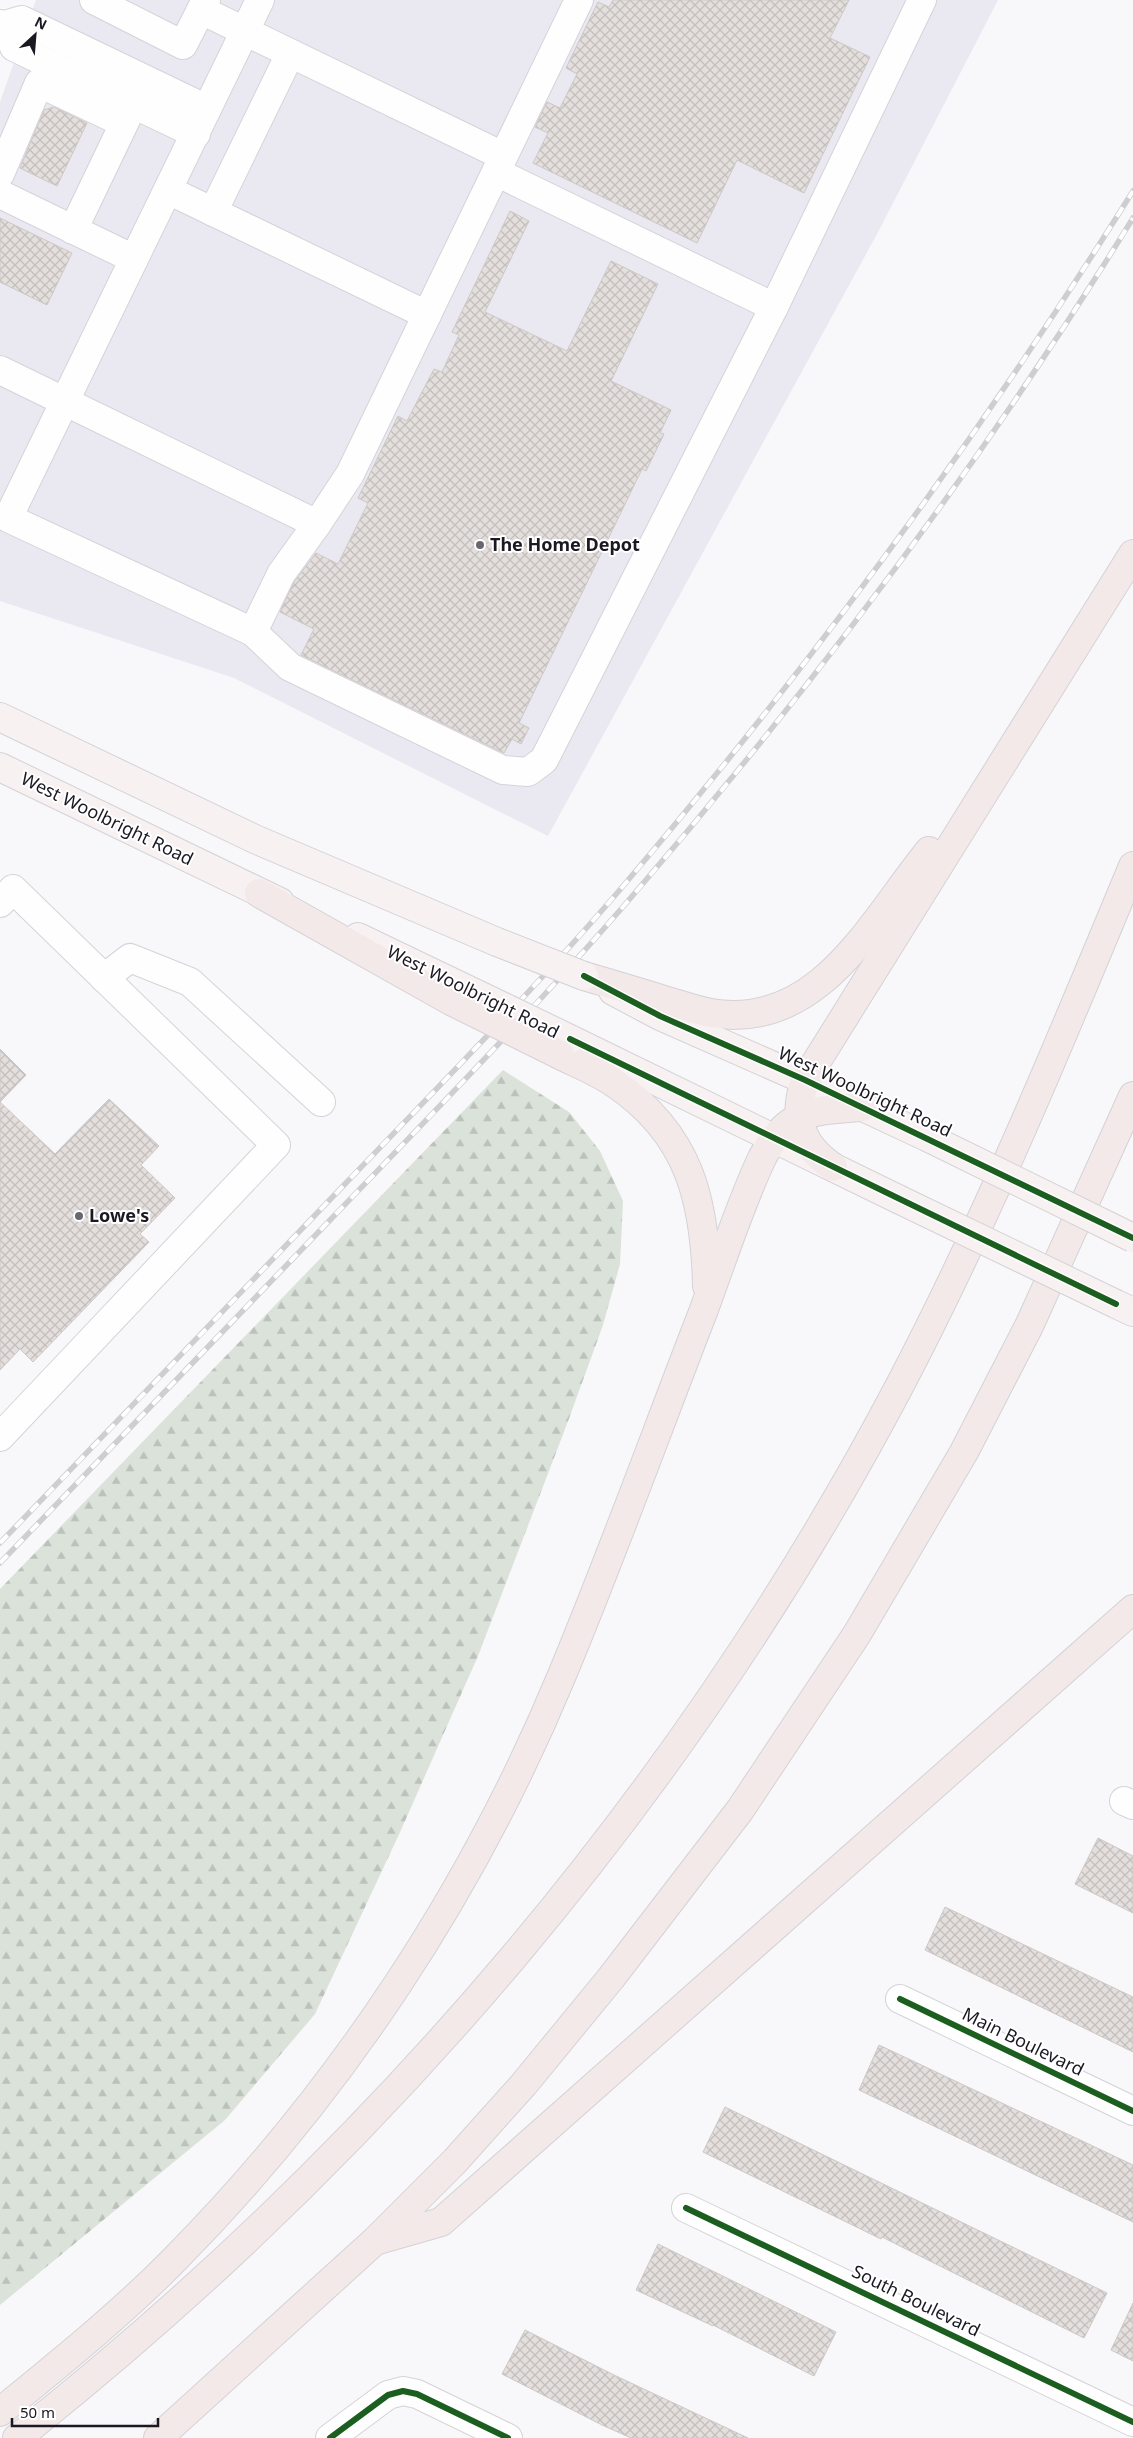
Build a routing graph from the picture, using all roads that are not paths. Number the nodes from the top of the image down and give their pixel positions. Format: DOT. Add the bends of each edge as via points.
graph roads {
  1 [pos="94,0"];
  2 [pos="260,0"];
  3 [pos="578,0"];
  4 [pos="922,0"];
  5 [pos="203,5"];
  6 [pos="3,25"];
  7 [pos="244,32"];
  8 [pos="290,54"];
  9 [pos="129,114"];
  10 [pos="201,121"];
  11 [pos="500,164"];
  12 [pos="0,174"];
  13 [pos="168,190"];
  14 [pos="0,194"];
  15 [pos="213,212"];
  16 [pos="73,230"];
  17 [pos="134,260"];
  18 [pos="774,307"];
  19 [pos="427,315"];
  20 [pos="0,370"];
  21 [pos="65,403"];
  22 [pos="317,524"];
  23 [pos="1133,554"];
  24 [pos="253,632"];
  25 [pos="0,717"];
  26 [pos="1006,758"];
  27 [pos="0,767"];
  28 [pos="1133,866"];
  29 [pos="259,893"];
  30 [pos="0,903"];
  31 [pos="584,976"];
  32 [pos="104,978"];
  33 [pos="620,990"];
  34 [pos="565,1047"];
  35 [pos="805,1080"];
  36 [pos="1133,1096"];
  37 [pos="321,1102"];
  38 [pos="862,1107"];
  39 [pos="798,1116"];
  40 [pos="774,1139"];
  41 [pos="833,1167"];
  42 [pos="1133,1238"];
  43 [pos="708,1298"];
  44 [pos="1124,1308"];
  45 [pos="0,1437"];
  46 [pos="1131,1612"];
  47 [pos="900,1999"];
  48 [pos="1133,2111"];
  49 [pos="686,2208"];
  50 [pos="376,2240"];
  51 [pos="0,2412"];
  52 [pos="1133,2422"];
  53 [pos="18,2438"];
  54 [pos="158,2438"];
  55 [pos="330,2438"];
  56 [pos="508,2438"];
  1 -- 5 [label="street" via="183,45"];
  2 -- 7 [label="street"];
  3 -- 11 [label="street"];
  4 -- 18 [label="street"];
  5 -- 7 [label="street"];
  6 -- 9 [label="street" via="14,46"];
  6 -- 10 [label="street" via="22,20"];
  7 -- 8 [label="street"];
  7 -- 10 [label="street"];
  8 -- 11 [label="street"];
  8 -- 15 [label="street"];
  9 -- 10 [label="street"];
  9 -- 12 [label="street" via="39,83"];
  9 -- 16 [label="street"];
  10 -- 13 [label="street"];
  11 -- 18 [label="street"];
  11 -- 19 [label="street"];
  13 -- 15 [label="street"];
  13 -- 17 [label="street"];
  14 -- 16 [label="street"];
  15 -- 19 [label="street"];
  16 -- 17 [label="street"];
  17 -- 21 [label="street"];
  18 -- 24 [label="street" via="544,760 528,772 503,770 290,667"];
  19 -- 22 [label="street" via="350,474"];
  20 -- 21 [label="street"];
  21 -- 22 [label="street"];
  21 -- 24 [label="street" via="8,518"];
  22 -- 24 [label="street" via="280,574"];
  23 -- 26 [label="highway"];
  25 -- 31 [label="main road, bridge" via="257,840"];
  26 -- 33 [label="highway" via="848,956 825,980 798,1000 764,1011 725,1015"];
  26 -- 35 [label="highway"];
  27 -- 29 [label="main road, West Woolbright Road"];
  28 -- 53 [label="highway" via="993,1196 898,1388 793,1570 675,1747 543,1921 458,2022 362,2126 212,2273"];
  29 -- 34 [label="highway, bridge"];
  30 -- 32 [label="street" via="13,889"];
  31 -- 33 [label="highway"];
  32 -- 37 [label="street" via="130,958 190,982"];
  32 -- 45 [label="street" via="276,1145"];
  33 -- 35 [label="main road, West Woolbright Road" via="660,1016"];
  34 -- 40 [label="main road, West Woolbright Road"];
  34 -- 43 [label="highway" via="626,1092 655,1119 680,1152 695,1185 700,1207"];
  35 -- 38 [label="main road, West Woolbright Road"];
  35 -- 39 [label="highway"];
  36 -- 50 [label="highway" via="1029,1326 964,1452 894,1575 792,1734 697,1867 524,2084 455,2161"];
  38 -- 39 [label="highway" via="810,1111"];
  38 -- 42 [label="main road, West Woolbright Road, bridge"];
  39 -- 40 [label="highway"];
  39 -- 41 [label="highway" via="812,1148 820,1159"];
  40 -- 41 [label="main road, West Woolbright Road"];
  40 -- 43 [label="highway" via="760,1163"];
  41 -- 44 [label="main road, West Woolbright Road, bridge"];
  43 -- 51 [label="highway" via="542,1722 476,1854 408,1969 315,2098 209,2222 135,2297"];
  46 -- 50 [label="highway" via="441,2222"];
  47 -- 48 [label="street, Main Boulevard"];
  49 -- 52 [label="street, South Boulevard"];
  50 -- 54 [label="highway"];
  55 -- 56 [label="street" via="388,2395 402,2391 417,2394"];
}
